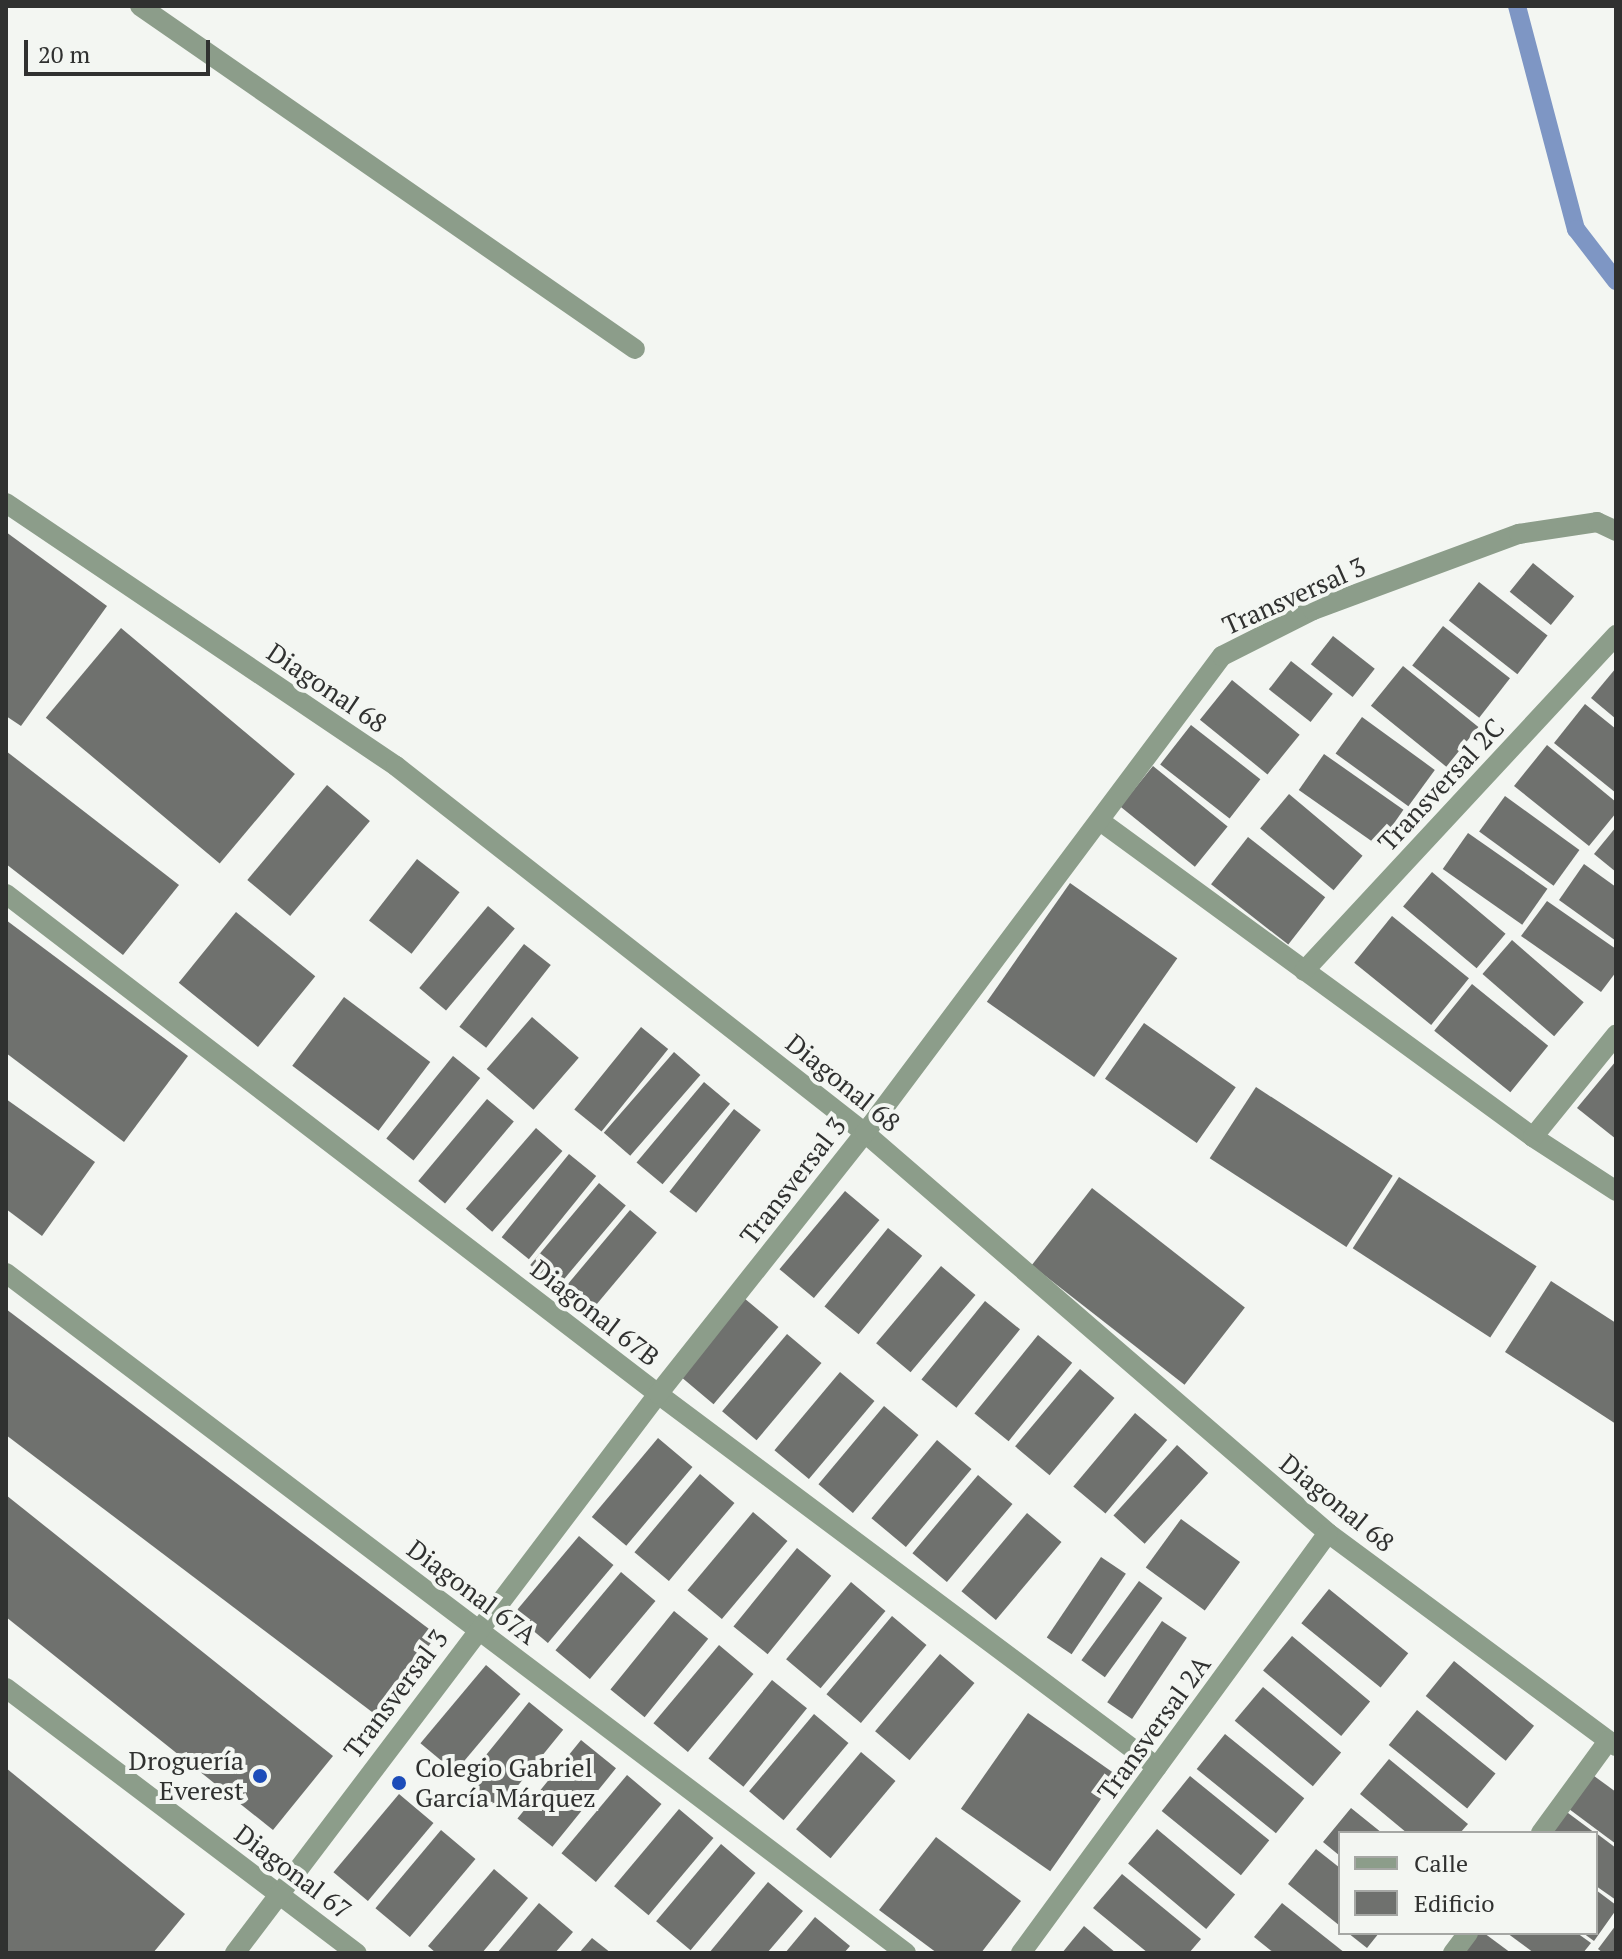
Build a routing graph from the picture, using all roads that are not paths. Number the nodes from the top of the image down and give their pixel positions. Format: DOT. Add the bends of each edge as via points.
graph roads {
  1 [pos="140,6"];
  2 [pos="635,349"];
  3 [pos="6,503"];
  4 [pos="1616,531"];
  5 [pos="1616,635"];
  6 [pos="1100,821"];
  7 [pos="6,894"];
  8 [pos="1304,971"];
  9 [pos="1616,1035"];
  10 [pos="865,1133"];
  11 [pos="1533,1137"];
  12 [pos="1616,1191"];
  13 [pos="6,1273"];
  14 [pos="658,1394"];
  15 [pos="1328,1533"];
  16 [pos="478,1628"];
  17 [pos="6,1688"];
  18 [pos="1612,1744"];
  19 [pos="1157,1767"];
  20 [pos="1543,1831"];
  21 [pos="279,1894"];
  22 [pos="1466,1935"];
  23 [pos="235,1953"];
  24 [pos="357,1953"];
  25 [pos="906,1953"];
  26 [pos="1021,1953"];
  27 [pos="1453,1953"];
  1 -- 2 [label="street"];
  3 -- 10 [label="street, Diagonal 68" via="396,766"];
  4 -- 6 [label="street, Transversal 3" via="1597,522 1519,534 1313,610 1222,656"];
  5 -- 8 [label="street, Transversal 2C"];
  6 -- 8 [label="street"];
  6 -- 10 [label="street, Transversal 3"];
  7 -- 14 [label="street, Diagonal 67B"];
  8 -- 11 [label="street"];
  9 -- 11 [label="street"];
  10 -- 14 [label="street, Transversal 3"];
  10 -- 15 [label="street, Diagonal 68"];
  11 -- 12 [label="street"];
  13 -- 16 [label="street, Diagonal 67A"];
  14 -- 16 [label="street, Transversal 3"];
  14 -- 19 [label="street, Diagonal 67B"];
  15 -- 18 [label="street, Diagonal 68"];
  15 -- 19 [label="street, Transversal 2A"];
  16 -- 21 [label="street, Transversal 3"];
  16 -- 25 [label="street, Diagonal 67A"];
  17 -- 21 [label="street, Diagonal 67"];
  18 -- 20 [label="street"];
  19 -- 26 [label="street, Transversal 2A"];
  21 -- 23 [label="street, Transversal 3"];
  21 -- 24 [label="street, Diagonal 67"];
  22 -- 27 [label="street"];
}
